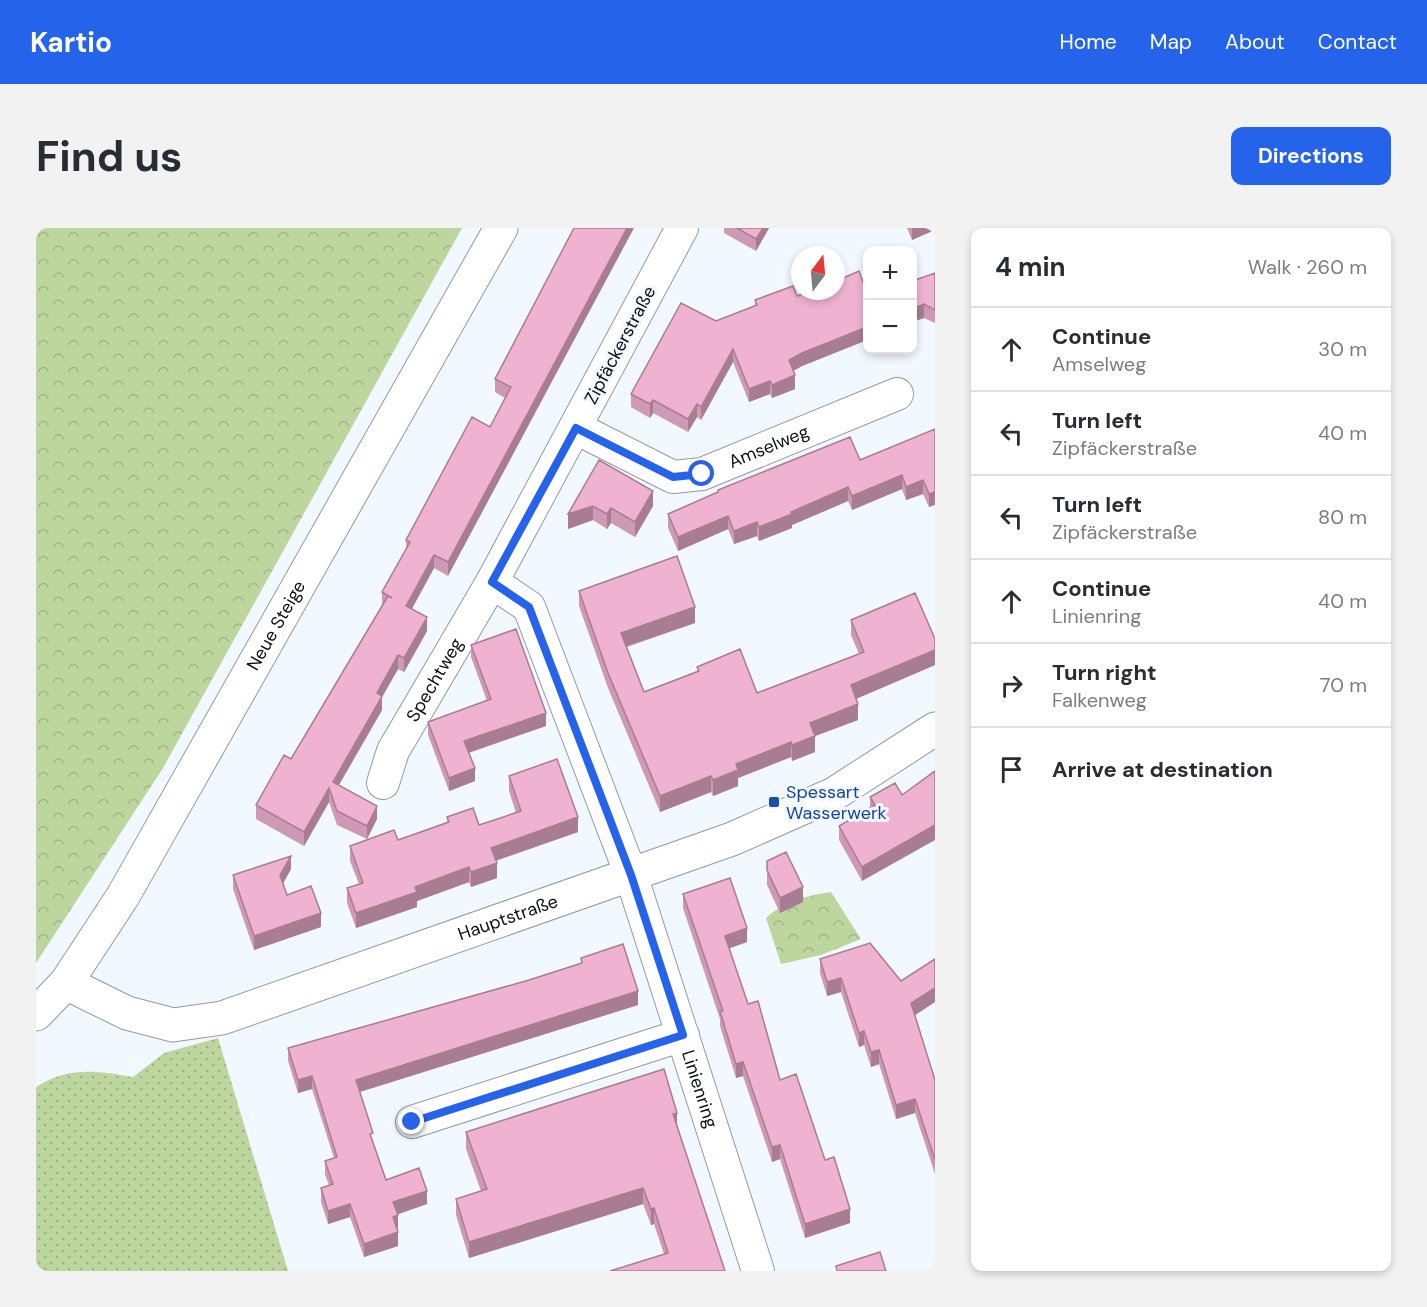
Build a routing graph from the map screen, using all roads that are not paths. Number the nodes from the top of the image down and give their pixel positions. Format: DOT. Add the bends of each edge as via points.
graph roads {
  1 [pos="501,228"];
  2 [pos="682,228"];
  3 [pos="897,394"];
  4 [pos="576,428"];
  5 [pos="492,582"];
  6 [pos="935,729"];
  7 [pos="383,783"];
  8 [pos="631,875"];
  9 [pos="66,984"];
  10 [pos="36,1014"];
  11 [pos="683,1035"];
  12 [pos="412,1122"];
  13 [pos="758,1271"];
  1 -- 9 [label="street, Neue Steige" via="188,784"];
  2 -- 4 [label="street, Zipfäckerstraße"];
  3 -- 4 [label="street, Amselweg" via="702,474 673,477"];
  4 -- 5 [label="street, Zipfäckerstraße"];
  5 -- 7 [label="street, Spechtweg" via="393,751"];
  5 -- 8 [label="street" via="529,607"];
  6 -- 8 [label="street, Hauptstraße" via="834,794 732,838"];
  8 -- 9 [label="street, Hauptstraße" via="222,1018 173,1025 127,1013"];
  8 -- 11 [label="street, Linienring"];
  9 -- 10 [label="street, Neue Steige"];
  11 -- 12 [label="street"];
  11 -- 13 [label="street, Linienring"];
}
